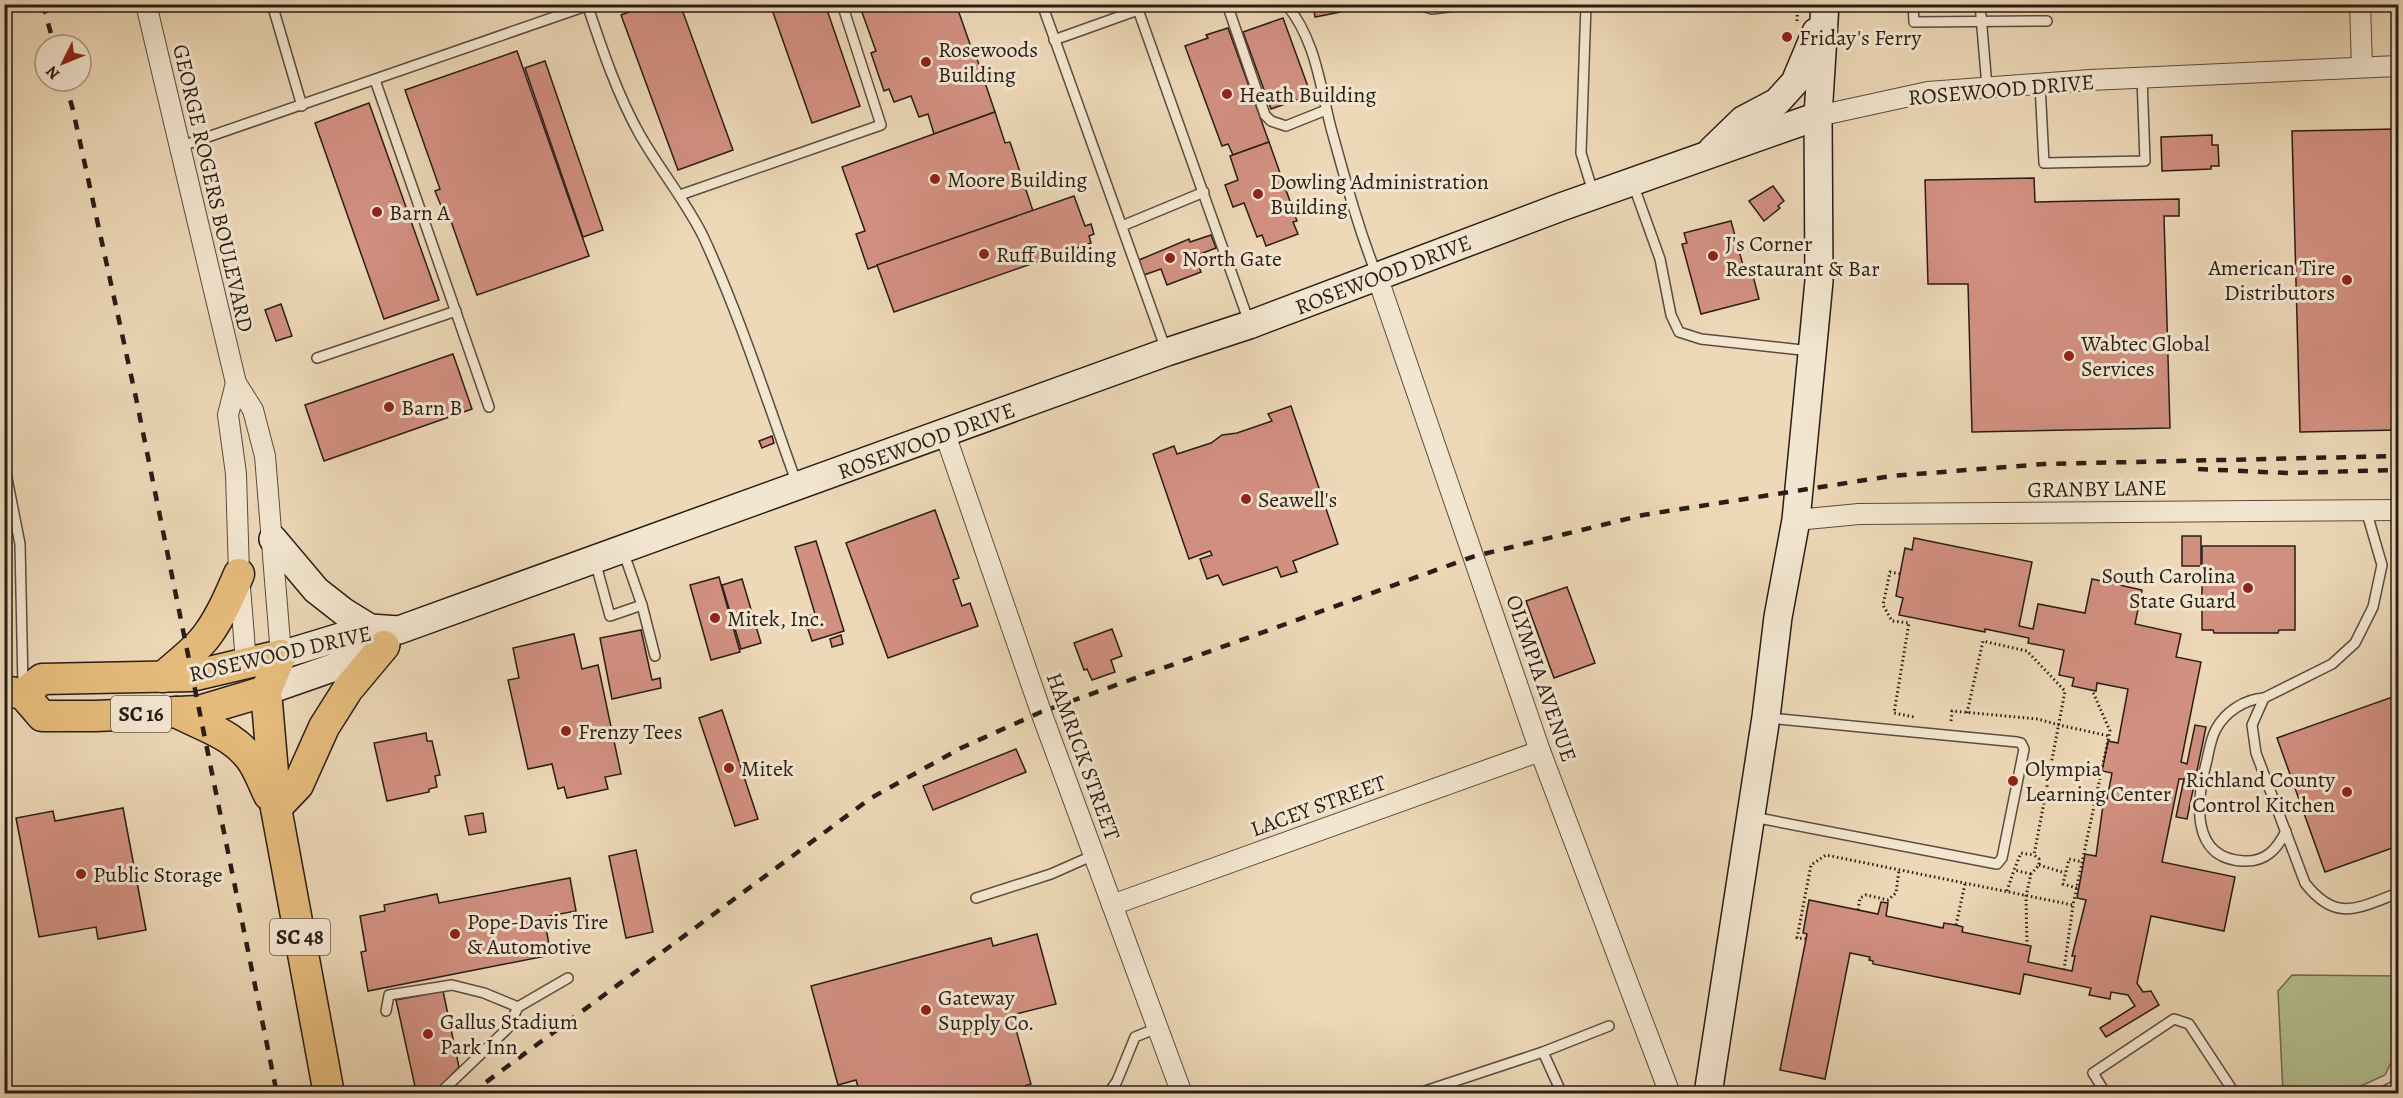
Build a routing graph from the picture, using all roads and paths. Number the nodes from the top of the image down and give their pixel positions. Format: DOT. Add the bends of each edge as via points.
graph roads {
  1 [pos="146,4"];
  2 [pos="272,4"];
  3 [pos="842,4"];
  4 [pos="1042,4"];
  5 [pos="1227,4"];
  6 [pos="1286,4"];
  7 [pos="1416,4"];
  8 [pos="1472,4"];
  9 [pos="1586,4"];
  10 [pos="1913,4"];
  11 [pos="1980,4"];
  12 [pos="2360,4"];
  13 [pos="589,5"];
  14 [pos="1826,5"];
  15 [pos="1137,8"];
  16 [pos="2047,21"];
  17 [pos="1981,22"];
  18 [pos="1054,40"];
  19 [pos="2398,66"];
  20 [pos="2362,67"];
  21 [pos="2142,77"];
  22 [pos="375,80"];
  23 [pos="2040,84"];
  24 [pos="1987,87"];
  25 [pos="302,106"];
  26 [pos="1326,110"];
  27 [pos="1818,116"];
  28 [pos="179,147"];
  29 [pos="1707,155"];
  30 [pos="1632,182"];
  31 [pos="1204,192"];
  32 [pos="680,195"];
  33 [pos="1594,196"];
  34 [pos="1122,226"];
  35 [pos="1377,276"];
  36 [pos="456,311"];
  37 [pos="1250,325"];
  38 [pos="1812,351"];
  39 [pos="1167,352"];
  40 [pos="316,358"];
  41 [pos="236,383"];
  42 [pos="489,407"];
  43 [pos="945,434"];
  44 [pos="4,463"];
  45 [pos="798,486"];
  46 [pos="2366,510"];
  47 [pos="2398,510"];
  48 [pos="1796,520"];
  49 [pos="273,539"];
  50 [pos="622,548"];
  51 [pos="595,558"];
  52 [pos="239,574"];
  53 [pos="1900,574"];
  54 [pos="642,605"];
  55 [pos="384,635"];
  56 [pos="281,655"];
  57 [pos="655,656"];
  58 [pos="246,663"];
  59 [pos="163,677"];
  60 [pos="14,692"];
  61 [pos="266,692"];
  62 [pos="2264,698"];
  63 [pos="176,712"];
  64 [pos="1766,717"];
  65 [pos="1917,717"];
  66 [pos="1950,735"];
  67 [pos="2109,736"];
  68 [pos="1540,751"];
  69 [pos="276,808"];
  70 [pos="1750,817"];
  71 [pos="2286,831"];
  72 [pos="1094,855"];
  73 [pos="2034,855"];
  74 [pos="2082,862"];
  75 [pos="2039,865"];
  76 [pos="1899,870"];
  77 [pos="2014,870"];
  78 [pos="2065,873"];
  79 [pos="2031,874"];
  80 [pos="1965,884"];
  81 [pos="2077,888"];
  82 [pos="2007,892"];
  83 [pos="2398,893"];
  84 [pos="976,898"];
  85 [pos="1112,905"];
  86 [pos="2073,905"];
  87 [pos="1858,910"];
  88 [pos="1956,926"];
  89 [pos="2064,970"];
  90 [pos="568,978"];
  91 [pos="518,1007"];
  92 [pos="386,1011"];
  93 [pos="1609,1026"];
  94 [pos="1157,1028"];
  95 [pos="1543,1052"];
  96 [pos="2398,1084"];
  97 [pos="329,1094"];
  98 [pos="439,1094"];
  99 [pos="1108,1094"];
  100 [pos="1182,1094"];
  101 [pos="1416,1094"];
  102 [pos="1562,1094"];
  103 [pos="1670,1094"];
  104 [pos="1708,1094"];
  105 [pos="2106,1094"];
  106 [pos="2235,1094"];
  107 [pos="2379,1094"];
  1 -- 28 [label="street, GEORGE ROGERS BOULEVARD"];
  2 -- 25 [label="lane"];
  3 -- 32 [label="lane" via="881,125"];
  4 -- 18 [label="lane"];
  5 -- 26 [label="lane" via="1265,115 1286,126"];
  6 -- 26 [label="lane" via="1298,20 1318,66"];
  7 -- 8 [label="lane" via="1432,9"];
  9 -- 33 [label="lane" via="1580,142"];
  10 -- 17 [label="lane" via="1914,22"];
  11 -- 17 [label="lane"];
  12 -- 20 [label="street"];
  13 -- 22 [label="lane"];
  13 -- 32 [label="lane" via="627,112"];
  14 -- 27 [label="main road"];
  14 -- 29 [label="main road" via="1795,82 1777,102 1743,120"];
  15 -- 18 [label="lane"];
  15 -- 31 [label="lane"];
  16 -- 17 [label="lane"];
  17 -- 24 [label="lane"];
  18 -- 34 [label="lane"];
  19 -- 20 [label="street, ROSEWOOD DRIVE"];
  20 -- 21 [label="street, ROSEWOOD DRIVE"];
  21 -- 23 [label="street, ROSEWOOD DRIVE"];
  21 -- 23 [label="lane" via="2145,161 2044,163"];
  22 -- 25 [label="lane"];
  22 -- 36 [label="lane"];
  23 -- 24 [label="street, ROSEWOOD DRIVE"];
  24 -- 27 [label="street, ROSEWOOD DRIVE" via="1928,92"];
  25 -- 28 [label="lane"];
  26 -- 35 [label="lane" via="1356,222"];
  27 -- 29 [label="main road, ROSEWOOD DRIVE"];
  27 -- 38 [label="main road" via="1820,280"];
  28 -- 41 [label="street, GEORGE ROGERS BOULEVARD"];
  29 -- 30 [label="main road, ROSEWOOD DRIVE"];
  30 -- 33 [label="main road, ROSEWOOD DRIVE"];
  30 -- 38 [label="lane" via="1660,259 1671,315 1679,332 1701,339"];
  31 -- 34 [label="lane"];
  31 -- 37 [label="lane"];
  32 -- 45 [label="lane" via="716,265"];
  33 -- 35 [label="main road, ROSEWOOD DRIVE"];
  34 -- 39 [label="lane"];
  35 -- 37 [label="main road, ROSEWOOD DRIVE"];
  35 -- 68 [label="street, OLYMPIA AVENUE"];
  36 -- 40 [label="lane"];
  36 -- 42 [label="lane"];
  37 -- 39 [label="main road, ROSEWOOD DRIVE"];
  38 -- 48 [label="main road"];
  39 -- 43 [label="main road, ROSEWOOD DRIVE"];
  41 -- 49 [label="street, GEORGE ROGERS BOULEVARD" via="253,411 265,456"];
  41 -- 52 [label="street, GEORGE ROGERS BOULEVARD" via="228,415 236,474"];
  43 -- 45 [label="main road, ROSEWOOD DRIVE"];
  43 -- 72 [label="street, HAMRICK STREET"];
  44 -- 60 [label="lane" via="20,544"];
  45 -- 50 [label="main road, ROSEWOOD DRIVE"];
  46 -- 47 [label="street, GRANBY LANE"];
  46 -- 48 [label="street, GRANBY LANE" via="1859,514"];
  46 -- 62 [label="lane" via="2382,565 2373,607 2355,643 2332,664"];
  48 -- 64 [label="main road" via="1778,617"];
  49 -- 55 [label="main road" via="316,590"];
  49 -- 56 [label="street, GEORGE ROGERS BOULEVARD"];
  50 -- 51 [label="main road, ROSEWOOD DRIVE"];
  50 -- 54 [label="lane"];
  51 -- 54 [label="lane" via="609,616"];
  51 -- 55 [label="main road, ROSEWOOD DRIVE"];
  52 -- 58 [label="street, GEORGE ROGERS BOULEVARD"];
  52 -- 59 [label="main road" via="207,635"];
  53 -- 65 [label="path" via="1890,572 1883,605 1892,621 1910,624 1894,713"];
  54 -- 57 [label="lane"];
  55 -- 56 [label="main road, ROSEWOOD DRIVE"];
  55 -- 61 [label="main road, ROSEWOOD DRIVE / SC 16"];
  55 -- 69 [label="main road" via="324,727 298,785"];
  56 -- 58 [label="main road, ROSEWOOD DRIVE"];
  56 -- 61 [label="main road"];
  58 -- 59 [label="main road, ROSEWOOD DRIVE / SC 16" via="192,676"];
  58 -- 61 [label="main road"];
  59 -- 60 [label="main road, ROSEWOOD DRIVE / SC 16" via="42,679"];
  60 -- 63 [label="main road, ROSEWOOD DRIVE / SC 16" via="42,716"];
  61 -- 63 [label="main road, ROSEWOOD DRIVE / SC 16" via="199,711"];
  61 -- 69 [label="main road, SC 48"];
  62 -- 71 [label="lane" via="2252,724 2256,753"];
  62 -- 71 [label="lane" via="2241,704 2216,728 2200,785 2200,823 2212,849 2242,861 2265,857 2279,845"];
  63 -- 69 [label="main road" via="236,743 254,763"];
  64 -- 66 [label="lane"];
  64 -- 70 [label="main road"];
  66 -- 67 [label="path" via="1953,711 2038,719"];
  66 -- 70 [label="lane" via="2013,741 2023,746 2002,858 1997,864"];
  68 -- 85 [label="street, LACEY STREET"];
  68 -- 103 [label="street, OLYMPIA AVENUE"];
  69 -- 97 [label="main road, SC 48"];
  70 -- 104 [label="main road"];
  71 -- 83 [label="lane" via="2305,883 2317,899 2335,907 2354,909"];
  72 -- 84 [label="lane" via="1051,874"];
  72 -- 85 [label="street, HAMRICK STREET"];
  73 -- 77 [label="path" via="2021,853"];
  74 -- 78 [label="path" via="2069,859"];
  75 -- 78 [label="path"];
  76 -- 87 [label="path" via="1896,893 1888,900 1866,895 1860,898"];
  77 -- 79 [label="path"];
  77 -- 82 [label="path"];
  78 -- 81 [label="path" via="2063,884"];
  80 -- 88 [label="path"];
  85 -- 94 [label="street, HAMRICK STREET"];
  86 -- 89 [label="path"];
  90 -- 91 [label="lane"];
  91 -- 92 [label="lane" via="452,985 389,995"];
  91 -- 98 [label="lane" via="508,1028"];
  93 -- 95 [label="lane"];
  94 -- 99 [label="lane" via="1135,1037"];
  94 -- 100 [label="street, HAMRICK STREET"];
  95 -- 101 [label="lane"];
  95 -- 102 [label="lane"];
  96 -- 107 [label="lane"];
  105 -- 106 [label="lane" via="2093,1073 2174,1019 2189,1024"];
}
